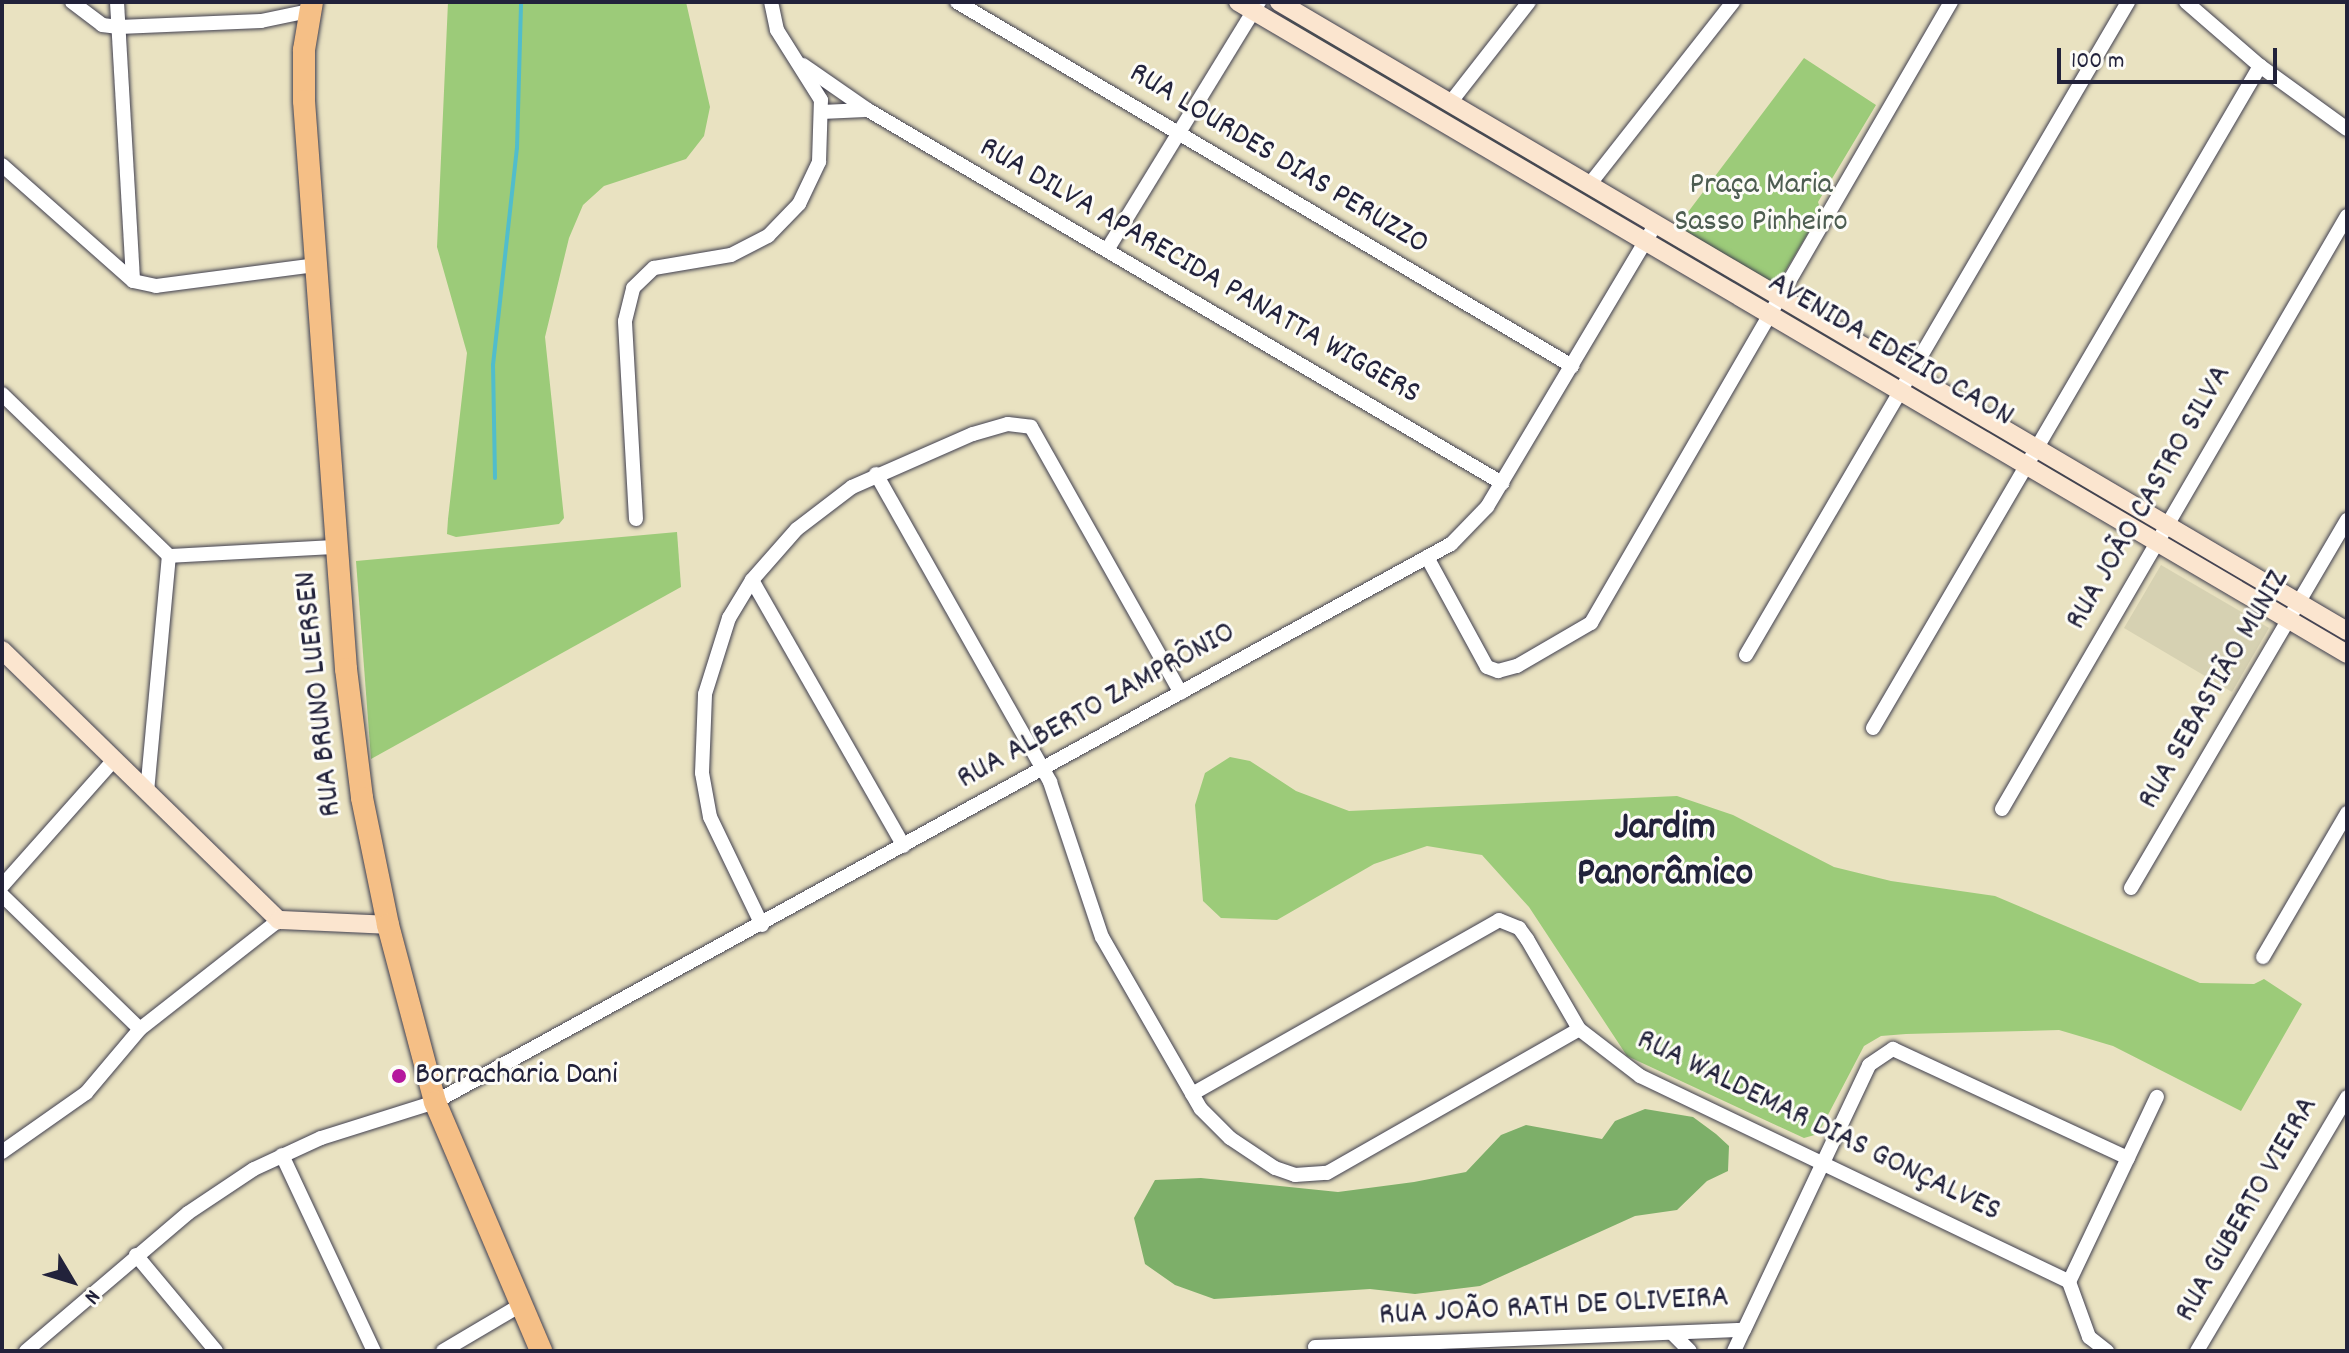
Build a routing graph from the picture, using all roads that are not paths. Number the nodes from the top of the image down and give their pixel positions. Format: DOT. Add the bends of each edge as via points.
graph roads {
  1 [pos="72,2"];
  2 [pos="117,2"];
  3 [pos="771,2"];
  4 [pos="957,2"];
  5 [pos="1279,2"];
  6 [pos="1529,2"];
  7 [pos="1733,2"];
  8 [pos="1951,2"];
  9 [pos="2128,2"];
  10 [pos="2186,2"];
  11 [pos="1250,5"];
  12 [pos="310,7"];
  13 [pos="119,27"];
  14 [pos="803,65"];
  15 [pos="2260,66"];
  16 [pos="1450,103"];
  17 [pos="868,110"];
  18 [pos="823,112"];
  19 [pos="2347,129"];
  20 [pos="1179,133"];
  21 [pos="2,165"];
  22 [pos="1589,185"];
  23 [pos="2347,216"];
  24 [pos="1656,224"];
  25 [pos="1645,241"];
  26 [pos="1107,250"];
  27 [pos="316,265"];
  28 [pos="133,281"];
  29 [pos="1781,298"];
  30 [pos="1771,315"];
  31 [pos="1572,366"];
  32 [pos="1910,374"];
  33 [pos="1900,391"];
  34 [pos="4,399"];
  35 [pos="2036,448"];
  36 [pos="2027,466"];
  37 [pos="876,474"];
  38 [pos="1502,483"];
  39 [pos="636,519"];
  40 [pos="2347,520"];
  41 [pos="2167,525"];
  42 [pos="2157,542"];
  43 [pos="336,547"];
  44 [pos="169,556"];
  45 [pos="1427,557"];
  46 [pos="752,580"];
  47 [pos="2298,603"];
  48 [pos="2288,619"];
  49 [pos="2347,631"];
  50 [pos="2,650"];
  51 [pos="2347,654"];
  52 [pos="1746,655"];
  53 [pos="1181,693"];
  54 [pos="1873,728"];
  55 [pos="114,760"];
  56 [pos="1043,770"];
  57 [pos="147,792"];
  58 [pos="2002,809"];
  59 [pos="2347,813"];
  60 [pos="904,846"];
  61 [pos="2,886"];
  62 [pos="2131,888"];
  63 [pos="2,895"];
  64 [pos="279,920"];
  65 [pos="388,925"];
  66 [pos="762,925"];
  67 [pos="2263,957"];
  68 [pos="140,1029"];
  69 [pos="1579,1029"];
  70 [pos="1192,1094"];
  71 [pos="2157,1097"];
  72 [pos="2347,1097"];
  73 [pos="435,1102"];
  74 [pos="2,1152"];
  75 [pos="282,1155"];
  76 [pos="2128,1158"];
  77 [pos="1822,1162"];
  78 [pos="136,1255"];
  79 [pos="2069,1282"];
  80 [pos="519,1306"];
  81 [pos="1744,1330"];
  82 [pos="1672,1333"];
  83 [pos="1498,1346"];
  84 [pos="1315,1347"];
  85 [pos="26,1351"];
  86 [pos="216,1351"];
  87 [pos="374,1351"];
  88 [pos="443,1351"];
  89 [pos="541,1351"];
  90 [pos="1690,1351"];
  91 [pos="1734,1351"];
  92 [pos="2107,1351"];
  93 [pos="2197,1351"];
  1 -- 13 [label="street" via="102,25"];
  2 -- 13 [label="street"];
  3 -- 14 [label="street" via="777,30"];
  4 -- 20 [label="street, RUA LOURDES DIAS PERUZZO"];
  5 -- 16 [label="main road, AVENIDA EDÉZIO CAON"];
  6 -- 16 [label="street"];
  7 -- 22 [label="street"];
  8 -- 29 [label="street"];
  9 -- 32 [label="street"];
  10 -- 15 [label="street"];
  11 -- 20 [label="street"];
  11 -- 25 [label="main road, AVENIDA EDÉZIO CAON"];
  12 -- 13 [label="street" via="261,21"];
  12 -- 27 [label="main road, RUA BRUNO LUERSEN" via="303,75"];
  13 -- 28 [label="street"];
  14 -- 17 [label="street, RUA DILVA APARECIDA PANATTA WIGGERS"];
  14 -- 18 [label="street"];
  15 -- 19 [label="street"];
  15 -- 35 [label="street"];
  16 -- 22 [label="main road, AVENIDA EDÉZIO CAON"];
  17 -- 18 [label="street" via="841,107"];
  17 -- 26 [label="street, RUA DILVA APARECIDA PANATTA WIGGERS"];
  18 -- 39 [label="street" via="819,162 811,185 784,224 731,255 654,268 633,288 625,321"];
  20 -- 26 [label="street"];
  20 -- 31 [label="street, RUA LOURDES DIAS PERUZZO"];
  21 -- 28 [label="street"];
  22 -- 24 [label="main road, AVENIDA EDÉZIO CAON"];
  23 -- 41 [label="street, RUA JOÃO CASTRO SILVA"];
  24 -- 25 [label="street, RUA ALBERTO ZAMPRÔNIO"];
  24 -- 29 [label="main road, AVENIDA EDÉZIO CAON"];
  25 -- 30 [label="main road, AVENIDA EDÉZIO CAON"];
  25 -- 31 [label="street, RUA ALBERTO ZAMPRÔNIO"];
  26 -- 38 [label="street, RUA DILVA APARECIDA PANATTA WIGGERS"];
  27 -- 28 [label="street" via="156,286"];
  27 -- 43 [label="main road, RUA BRUNO LUERSEN"];
  29 -- 30 [label="street"];
  29 -- 32 [label="main road, AVENIDA EDÉZIO CAON"];
  30 -- 33 [label="main road, AVENIDA EDÉZIO CAON"];
  30 -- 45 [label="street" via="1601,610 1579,632 1507,670 1487,667"];
  31 -- 38 [label="street, RUA ALBERTO ZAMPRÔNIO"];
  32 -- 33 [label="street"];
  32 -- 35 [label="main road, AVENIDA EDÉZIO CAON"];
  33 -- 36 [label="main road, AVENIDA EDÉZIO CAON"];
  33 -- 52 [label="street"];
  34 -- 44 [label="street"];
  35 -- 36 [label="street"];
  35 -- 41 [label="main road, AVENIDA EDÉZIO CAON"];
  36 -- 42 [label="main road, AVENIDA EDÉZIO CAON"];
  36 -- 54 [label="street"];
  37 -- 46 [label="street" via="797,529"];
  37 -- 53 [label="street" via="973,434 1008,424 1031,427"];
  37 -- 56 [label="street"];
  38 -- 45 [label="street, RUA ALBERTO ZAMPRÔNIO" via="1478,520"];
  40 -- 47 [label="street, RUA SEBASTIÃO MUNIZ"];
  41 -- 42 [label="street, RUA JOÃO CASTRO SILVA"];
  41 -- 47 [label="main road, AVENIDA EDÉZIO CAON"];
  42 -- 48 [label="main road, AVENIDA EDÉZIO CAON"];
  42 -- 58 [label="street, RUA JOÃO CASTRO SILVA"];
  43 -- 44 [label="street"];
  43 -- 65 [label="main road, RUA BRUNO LUERSEN" via="356,759"];
  44 -- 57 [label="street"];
  45 -- 53 [label="street, RUA ALBERTO ZAMPRÔNIO"];
  46 -- 60 [label="street"];
  46 -- 66 [label="street" via="712,660 701,735 710,817"];
  47 -- 48 [label="street, RUA SEBASTIÃO MUNIZ"];
  47 -- 49 [label="main road, AVENIDA EDÉZIO CAON"];
  48 -- 51 [label="main road, AVENIDA EDÉZIO CAON"];
  48 -- 62 [label="street, RUA SEBASTIÃO MUNIZ"];
  50 -- 55 [label="main road"];
  53 -- 56 [label="street, RUA ALBERTO ZAMPRÔNIO"];
  55 -- 57 [label="main road"];
  55 -- 61 [label="street"];
  56 -- 60 [label="street, RUA ALBERTO ZAMPRÔNIO"];
  56 -- 70 [label="street" via="1091,913"];
  57 -- 64 [label="main road"];
  59 -- 67 [label="street"];
  60 -- 66 [label="street, RUA ALBERTO ZAMPRÔNIO"];
  63 -- 68 [label="street"];
  64 -- 65 [label="main road"];
  64 -- 68 [label="street"];
  65 -- 73 [label="main road, RUA BRUNO LUERSEN"];
  66 -- 73 [label="street, RUA ALBERTO ZAMPRÔNIO"];
  68 -- 74 [label="street" via="86,1093"];
  69 -- 70 [label="street" via="1344,1165 1313,1176 1295,1175 1262,1161 1213,1124"];
  69 -- 70 [label="street, RUA WALDEMAR DIAS GONÇALVES" via="1527,939 1509,922 1489,923"];
  69 -- 77 [label="street, RUA WALDEMAR DIAS GONÇALVES" via="1640,1076"];
  71 -- 76 [label="street"];
  72 -- 93 [label="street, RUA GUBERTO VIEIRA"];
  73 -- 75 [label="street, RUA ALBERTO ZAMPRÔNIO"];
  73 -- 80 [label="main road, RUA BRUNO LUERSEN"];
  75 -- 78 [label="street, RUA ALBERTO ZAMPRÔNIO" via="222,1188"];
  75 -- 87 [label="street"];
  76 -- 77 [label="street, RUA JOÃO RATH DE OLIVEIRA" via="1893,1049 1869,1065"];
  76 -- 79 [label="street"];
  77 -- 79 [label="street, RUA WALDEMAR DIAS GONÇALVES"];
  77 -- 81 [label="street, RUA JOÃO RATH DE OLIVEIRA"];
  78 -- 85 [label="street, RUA ALBERTO ZAMPRÔNIO"];
  78 -- 86 [label="street"];
  79 -- 92 [label="street" via="2089,1337"];
  80 -- 88 [label="street"];
  80 -- 89 [label="main road, RUA BRUNO LUERSEN"];
  81 -- 82 [label="street, RUA JOÃO RATH DE OLIVEIRA"];
  81 -- 91 [label="street"];
  82 -- 83 [label="street, RUA JOÃO RATH DE OLIVEIRA"];
  82 -- 90 [label="street"];
  83 -- 84 [label="street, RUA JOÃO RATH DE OLIVEIRA"];
}
